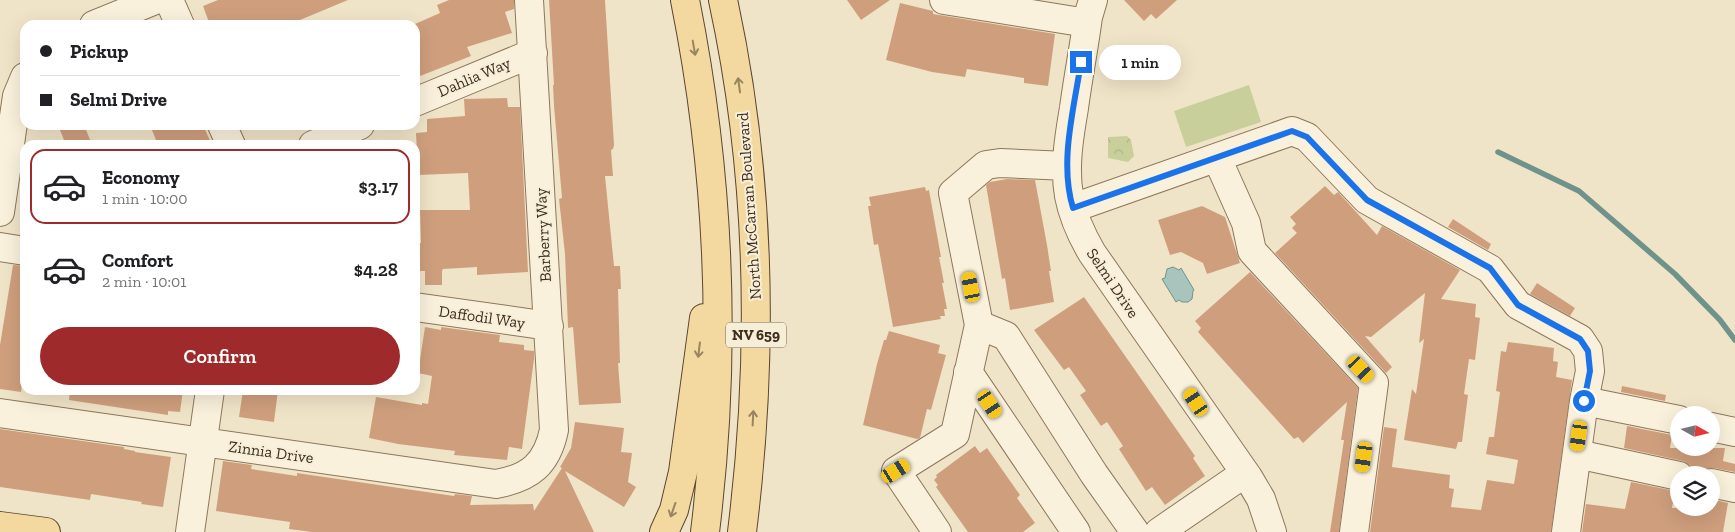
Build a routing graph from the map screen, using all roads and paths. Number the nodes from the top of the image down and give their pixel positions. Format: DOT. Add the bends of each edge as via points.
graph roads {
  1 [pos="155,0"];
  2 [pos="169,0"];
  3 [pos="529,0"];
  4 [pos="685,0"];
  5 [pos="723,0"];
  6 [pos="944,0"];
  7 [pos="1090,11"];
  8 [pos="106,20"];
  9 [pos="178,20"];
  10 [pos="533,53"];
  11 [pos="20,89"];
  12 [pos="420,100"];
  13 [pos="348,130"];
  14 [pos="324,140"];
  15 [pos="1217,158"];
  16 [pos="1067,166"];
  17 [pos="1073,208"];
  18 [pos="0,212"];
  19 [pos="715,232"];
  20 [pos="0,247"];
  21 [pos="20,250"];
  22 [pos="420,308"];
  23 [pos="979,325"];
  24 [pos="549,326"];
  25 [pos="968,372"];
  26 [pos="209,395"];
  27 [pos="1584,401"];
  28 [pos="0,412"];
  29 [pos="1670,418"];
  30 [pos="1720,429"];
  31 [pos="1735,432"];
  32 [pos="202,442"];
  33 [pos="1577,454"];
  34 [pos="538,466"];
  35 [pos="750,467"];
  36 [pos="1245,473"];
  37 [pos="1670,474"];
  38 [pos="1720,485"];
  39 [pos="1735,488"];
  40 [pos="0,526"];
  41 [pos="46,532"];
  42 [pos="190,532"];
  43 [pos="664,532"];
  44 [pos="705,532"];
  45 [pos="742,532"];
  46 [pos="761,532"];
  47 [pos="937,532"];
  48 [pos="1076,532"];
  49 [pos="1135,532"];
  50 [pos="1159,532"];
  51 [pos="1272,532"];
  52 [pos="1354,532"];
  53 [pos="1566,532"];
  1 -- 8 [label="street"];
  2 -- 9 [label="street"];
  3 -- 10 [label="street, Barberry Way"];
  4 -- 19 [label="main road, NV 659, one-way" via="704,115"];
  35 -- 5 [label="main road, North McCarran Boulevard / NV 659, one-way" via="756,332 752,203 744,122"];
  6 -- 7 [label="street"];
  7 -- 16 [label="street, Selmi Drive"];
  10 -- 12 [label="street, Dahlia Way"];
  10 -- 24 [label="street, Barberry Way"];
  11 -- 18 [label="street"];
  13 -- 14 [label="street"];
  15 -- 17 [label="street"];
  15 -- 27 [label="street" via="1292,131 1307,137 1367,200 1490,268 1518,305 1580,339 1588,351 1590,371"];
  15 -- 52 [label="street" via="1246,223 1252,251 1374,383"];
  16 -- 17 [label="street, Selmi Drive"];
  16 -- 23 [label="street" via="986,165 953,193"];
  17 -- 36 [label="street, Selmi Drive" via="1082,236 1092,253"];
  19 -- 43 [label="main road, one-way" via="683,472 674,510"];
  19 -- 44 [label="main road, NV 659" via="717,391"];
  20 -- 21 [label="street"];
  22 -- 24 [label="street, Daffodil Way"];
  23 -- 25 [label="street"];
  23 -- 49 [label="street" via="1006,336"];
  24 -- 34 [label="street, Barberry Way" via="554,430 551,445"];
  25 -- 47 [label="street" via="955,434 896,471"];
  25 -- 48 [label="street"];
  26 -- 32 [label="street"];
  27 -- 29 [label="street"];
  27 -- 33 [label="street"];
  28 -- 32 [label="street, Zinnia Drive"];
  30 -- 31 [label="street"];
  32 -- 34 [label="street, Zinnia Drive" via="496,484 513,481"];
  32 -- 42 [label="street"];
  33 -- 37 [label="street"];
  33 -- 53 [label="street"];
  35 -- 45 [label="main road, North McCarran Boulevard / NV 659"];
  35 -- 46 [label="main road"];
  36 -- 50 [label="street"];
  36 -- 51 [label="street, Selmi Drive" via="1261,499"];
  38 -- 39 [label="street"];
  40 -- 41 [label="main road"];
}
